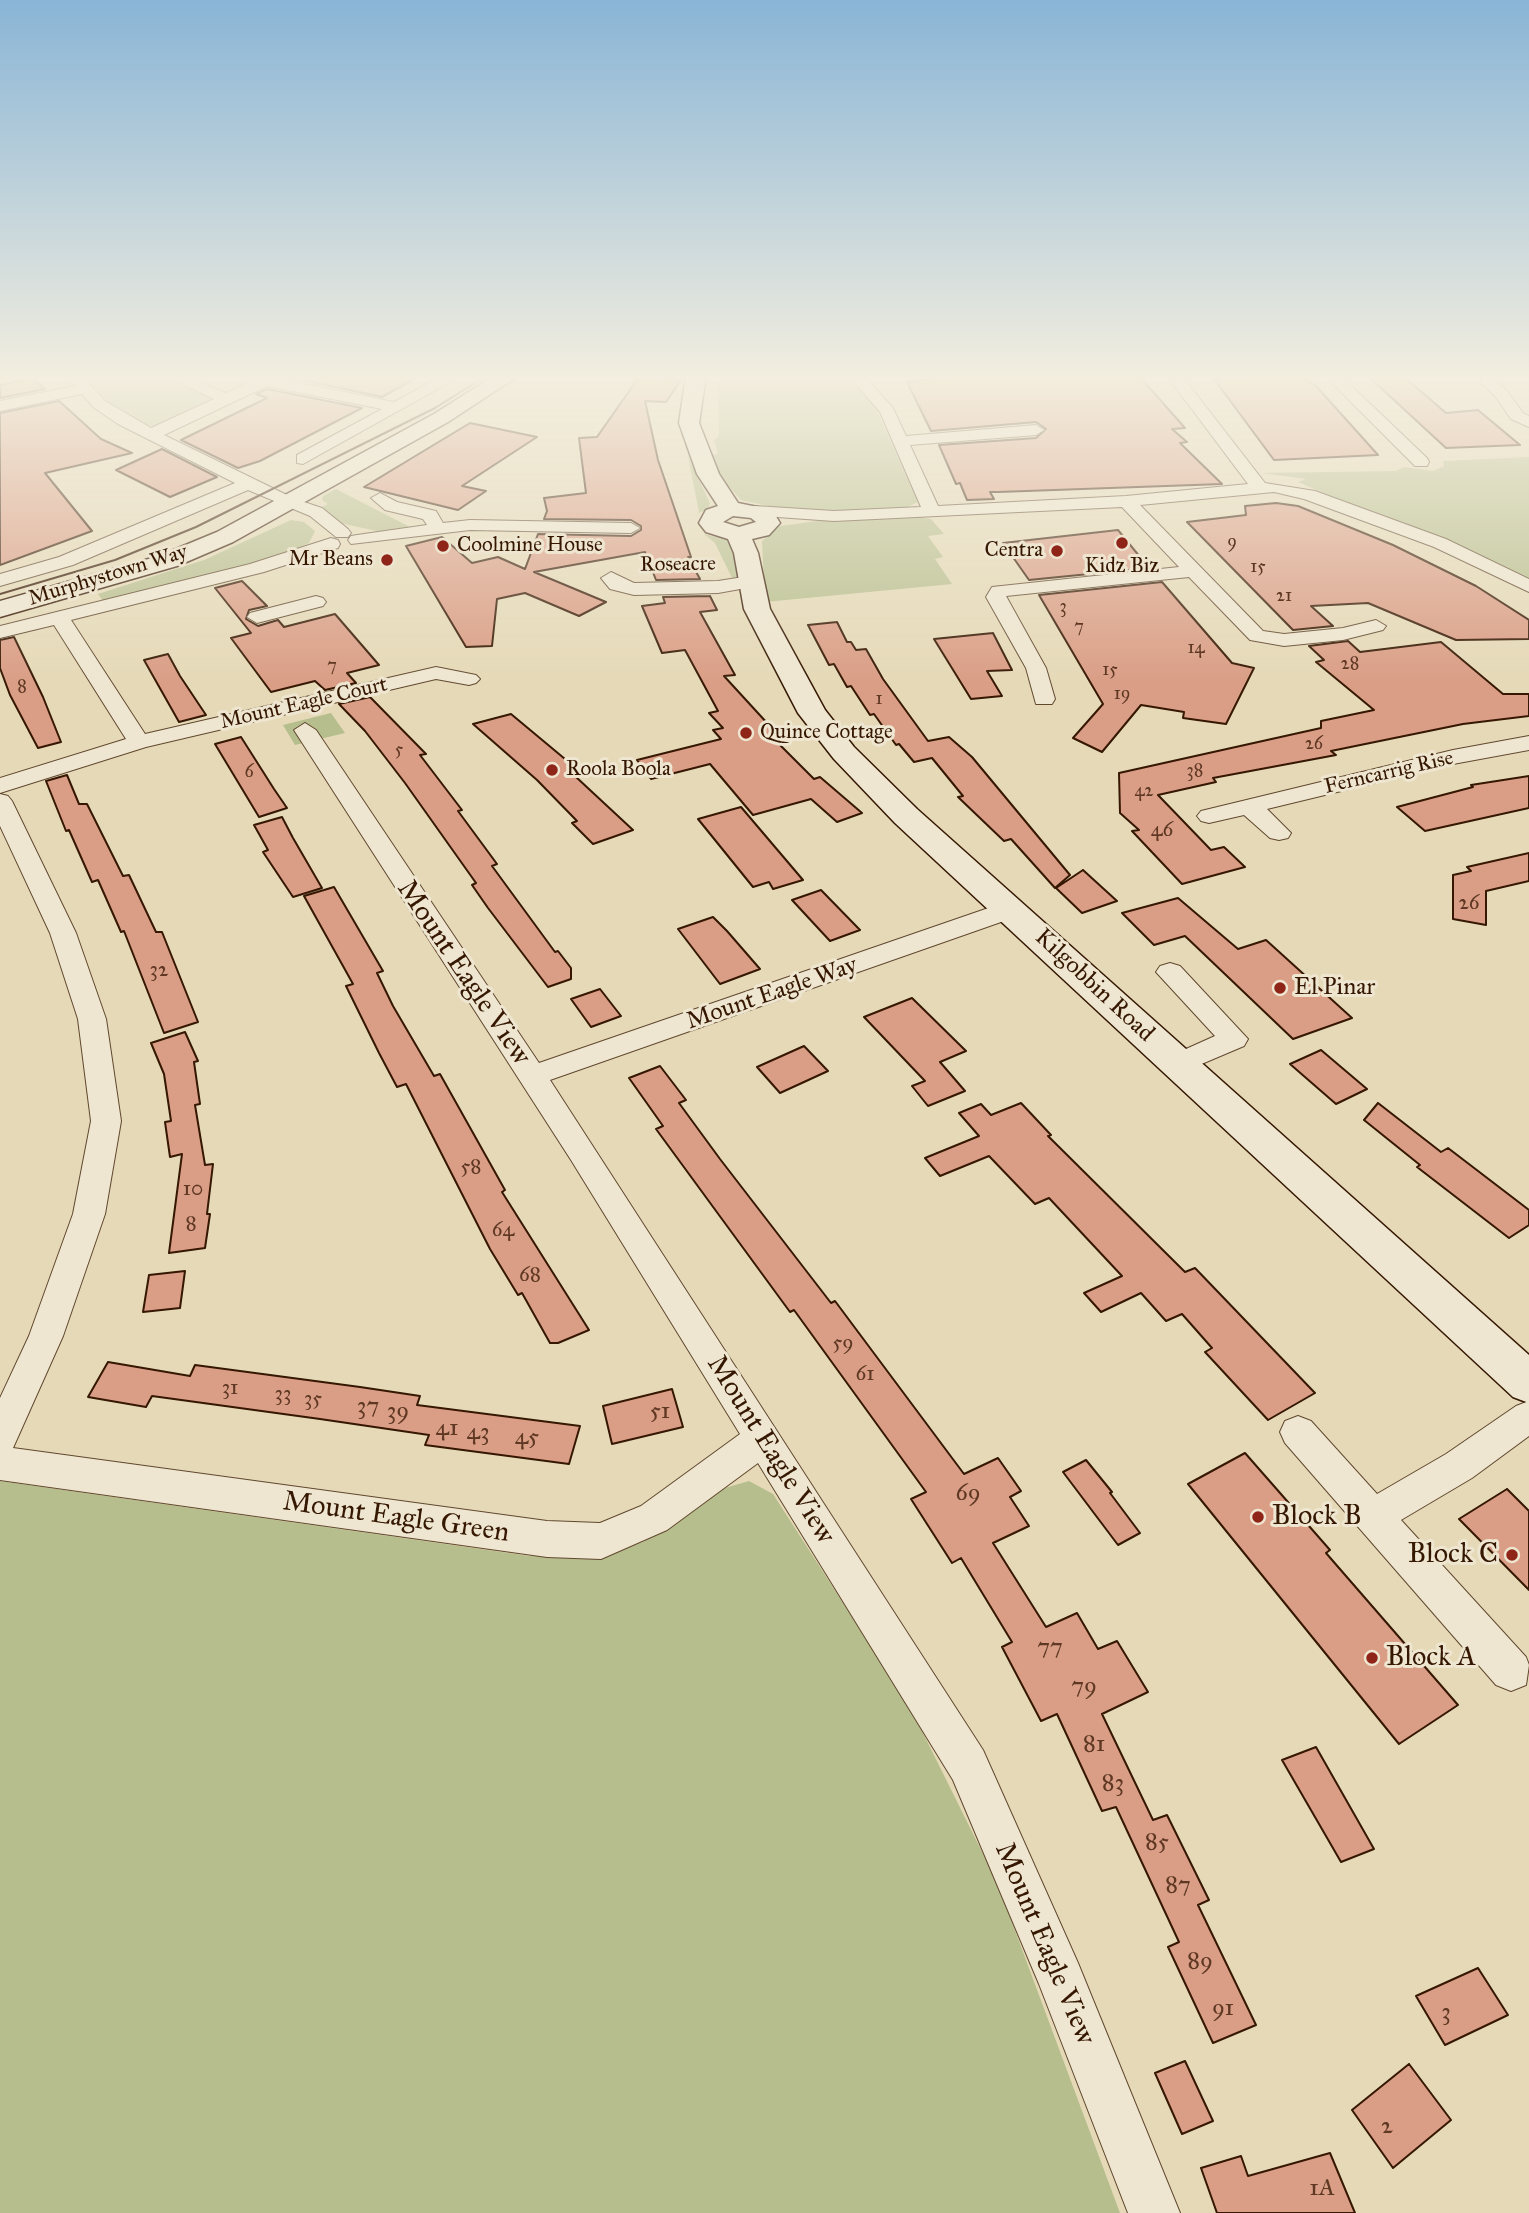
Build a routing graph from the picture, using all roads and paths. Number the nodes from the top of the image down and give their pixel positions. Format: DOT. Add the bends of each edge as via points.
graph roads {
  1 [pos="241,479"];
  2 [pos="332,479"];
  3 [pos="712,479"];
  4 [pos="918,479"];
  5 [pos="1253,479"];
  6 [pos="249,483"];
  7 [pos="1259,487"];
  8 [pos="380,498"];
  9 [pos="1126,501"];
  10 [pos="289,503"];
  11 [pos="932,512"];
  12 [pos="747,520"];
  13 [pos="631,528"];
  14 [pos="438,530"];
  15 [pos="344,539"];
  16 [pos="257,568"];
  17 [pos="1193,571"];
  18 [pos="611,578"];
  19 [pos="0,580"];
  20 [pos="750,582"];
  21 [pos="1529,586"];
  22 [pos="316,602"];
  23 [pos="291,608"];
  24 [pos="0,609"];
  25 [pos="257,617"];
  26 [pos="60,618"];
  27 [pos="1376,626"];
  28 [pos="0,632"];
  29 [pos="469,679"];
  30 [pos="1044,699"];
  31 [pos="305,730"];
  32 [pos="139,742"];
  33 [pos="1529,743"];
  34 [pos="0,786"];
  35 [pos="0,801"];
  36 [pos="1250,807"];
  37 [pos="1209,816"];
  38 [pos="1279,833"];
  39 [pos="1012,909"];
  40 [pos="1170,972"];
  41 [pos="1178,1064"];
  42 [pos="532,1076"];
  43 [pos="1529,1383"];
  44 [pos="1529,1417"];
  45 [pos="1298,1432"];
  46 [pos="0,1438"];
  47 [pos="763,1438"];
  48 [pos="0,1463"];
  49 [pos="1373,1516"];
  50 [pos="1511,1671"];
  51 [pos="1154,2213"];
  1 -- 6 [label="street"];
  2 -- 10 [label="street, Murphystown Way"];
  3 -- 12 [label="street, Kilgobbin Road"];
  4 -- 11 [label="street"];
  5 -- 7 [label="street"];
  6 -- 10 [label="street"];
  6 -- 19 [label="street" via="66,561"];
  7 -- 9 [label="street"];
  7 -- 21 [label="street" via="1286,488 1440,543"];
  8 -- 14 [label="street" via="391,506 430,515"];
  9 -- 11 [label="street"];
  9 -- 17 [label="street"];
  10 -- 15 [label="street" via="316,512"];
  10 -- 24 [label="street, Murphystown Way" via="168,561"];
  11 -- 12 [label="street"];
  12 -- 20 [label="street, Kilgobbin Road"];
  13 -- 14 [label="street" via="521,525"];
  14 -- 15 [label="street"];
  15 -- 16 [label="street"];
  16 -- 23 [label="street"];
  16 -- 26 [label="street"];
  17 -- 27 [label="street" via="1257,636 1284,640"];
  17 -- 30 [label="street" via="999,592 996,597 1037,668"];
  18 -- 20 [label="street, Roseacre" via="617,585 634,589"];
  20 -- 39 [label="street, Kilgobbin Road" via="757,609 812,713 836,743 906,816"];
  22 -- 23 [label="street"];
  23 -- 25 [label="street"];
  26 -- 28 [label="street"];
  26 -- 32 [label="street"];
  29 -- 32 [label="street, Mount Eagle Court" via="436,673"];
  31 -- 42 [label="street, Mount Eagle View"];
  32 -- 34 [label="street, Mount Eagle Court"];
  33 -- 36 [label="street, Ferncarrig Rise" via="1452,757"];
  35 -- 46 [label="street" via="63,933 92,1019 106,1121 89,1214 46,1336"];
  36 -- 37 [label="street, Ferncarrig Rise"];
  36 -- 38 [label="street"];
  39 -- 41 [label="street, Kilgobbin Road"];
  39 -- 42 [label="street, Mount Eagle Way"];
  40 -- 41 [label="street" via="1234,1039"];
  41 -- 43 [label="street, Kilgobbin Road"];
  42 -- 47 [label="street, Mount Eagle View"];
  44 -- 49 [label="street" via="1459,1466"];
  45 -- 49 [label="street"];
  47 -- 48 [label="street, Mount Eagle Green" via="654,1518 601,1541 547,1539"];
  47 -- 51 [label="street, Mount Eagle View" via="968,1765"];
  49 -- 50 [label="street"];
}
